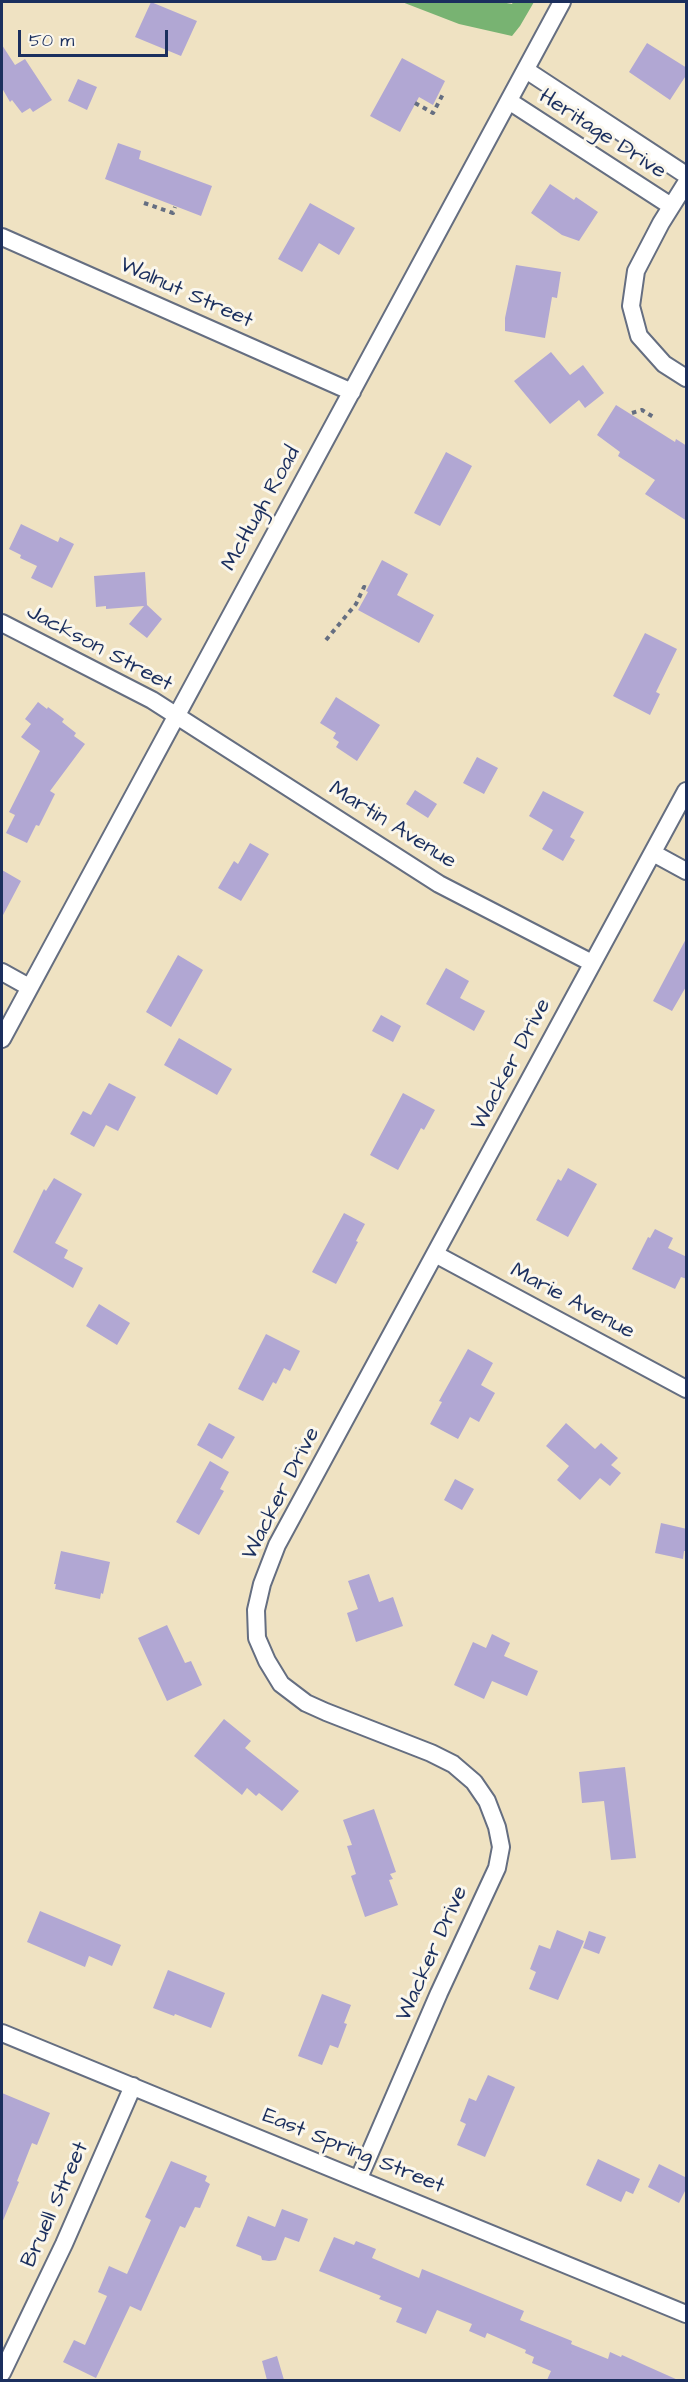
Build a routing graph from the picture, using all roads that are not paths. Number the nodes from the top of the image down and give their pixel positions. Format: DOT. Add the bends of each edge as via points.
graph roads {
  1 [pos="562,2"];
  2 [pos="526,70"];
  3 [pos="509,101"];
  4 [pos="687,175"];
  5 [pos="687,183"];
  6 [pos="671,206"];
  7 [pos="2,237"];
  8 [pos="687,378"];
  9 [pos="352,392"];
  10 [pos="2,623"];
  11 [pos="175,714"];
  12 [pos="687,791"];
  13 [pos="653,854"];
  14 [pos="687,872"];
  15 [pos="592,963"];
  16 [pos="2,972"];
  17 [pos="29,987"];
  18 [pos="2,1039"];
  19 [pos="435,1254"];
  20 [pos="687,1389"];
  21 [pos="2,2033"];
  22 [pos="133,2086"];
  23 [pos="359,2178"];
  24 [pos="687,2314"];
  25 [pos="2,2373"];
  1 -- 2 [label="street, McHugh Road"];
  2 -- 3 [label="street, McHugh Road"];
  2 -- 4 [label="street"];
  3 -- 6 [label="street, Heritage Drive"];
  3 -- 9 [label="street, McHugh Road"];
  5 -- 6 [label="street"];
  6 -- 8 [label="street" via="636,271 631,306 639,336 664,364"];
  7 -- 9 [label="street, Walnut Street"];
  9 -- 11 [label="street, McHugh Road"];
  10 -- 11 [label="street, Jackson Street"];
  11 -- 15 [label="street, Martin Avenue" via="439,884"];
  11 -- 17 [label="street, McHugh Road"];
  12 -- 13 [label="street, Wacker Drive"];
  13 -- 14 [label="street"];
  13 -- 15 [label="street, Wacker Drive"];
  15 -- 19 [label="street, Wacker Drive"];
  16 -- 17 [label="street"];
  17 -- 18 [label="street, McHugh Road"];
  19 -- 20 [label="street, Marie Avenue"];
  19 -- 23 [label="street, Wacker Drive" via="277,1545 256,1610 257,1638 281,1684 306,1703 453,1764 474,1782 487,1801 501,1847 497,1868"];
  21 -- 22 [label="street, East Spring Street"];
  22 -- 23 [label="street, East Spring Street"];
  22 -- 25 [label="street, Bruell Street"];
  23 -- 24 [label="street, East Spring Street"];
}
